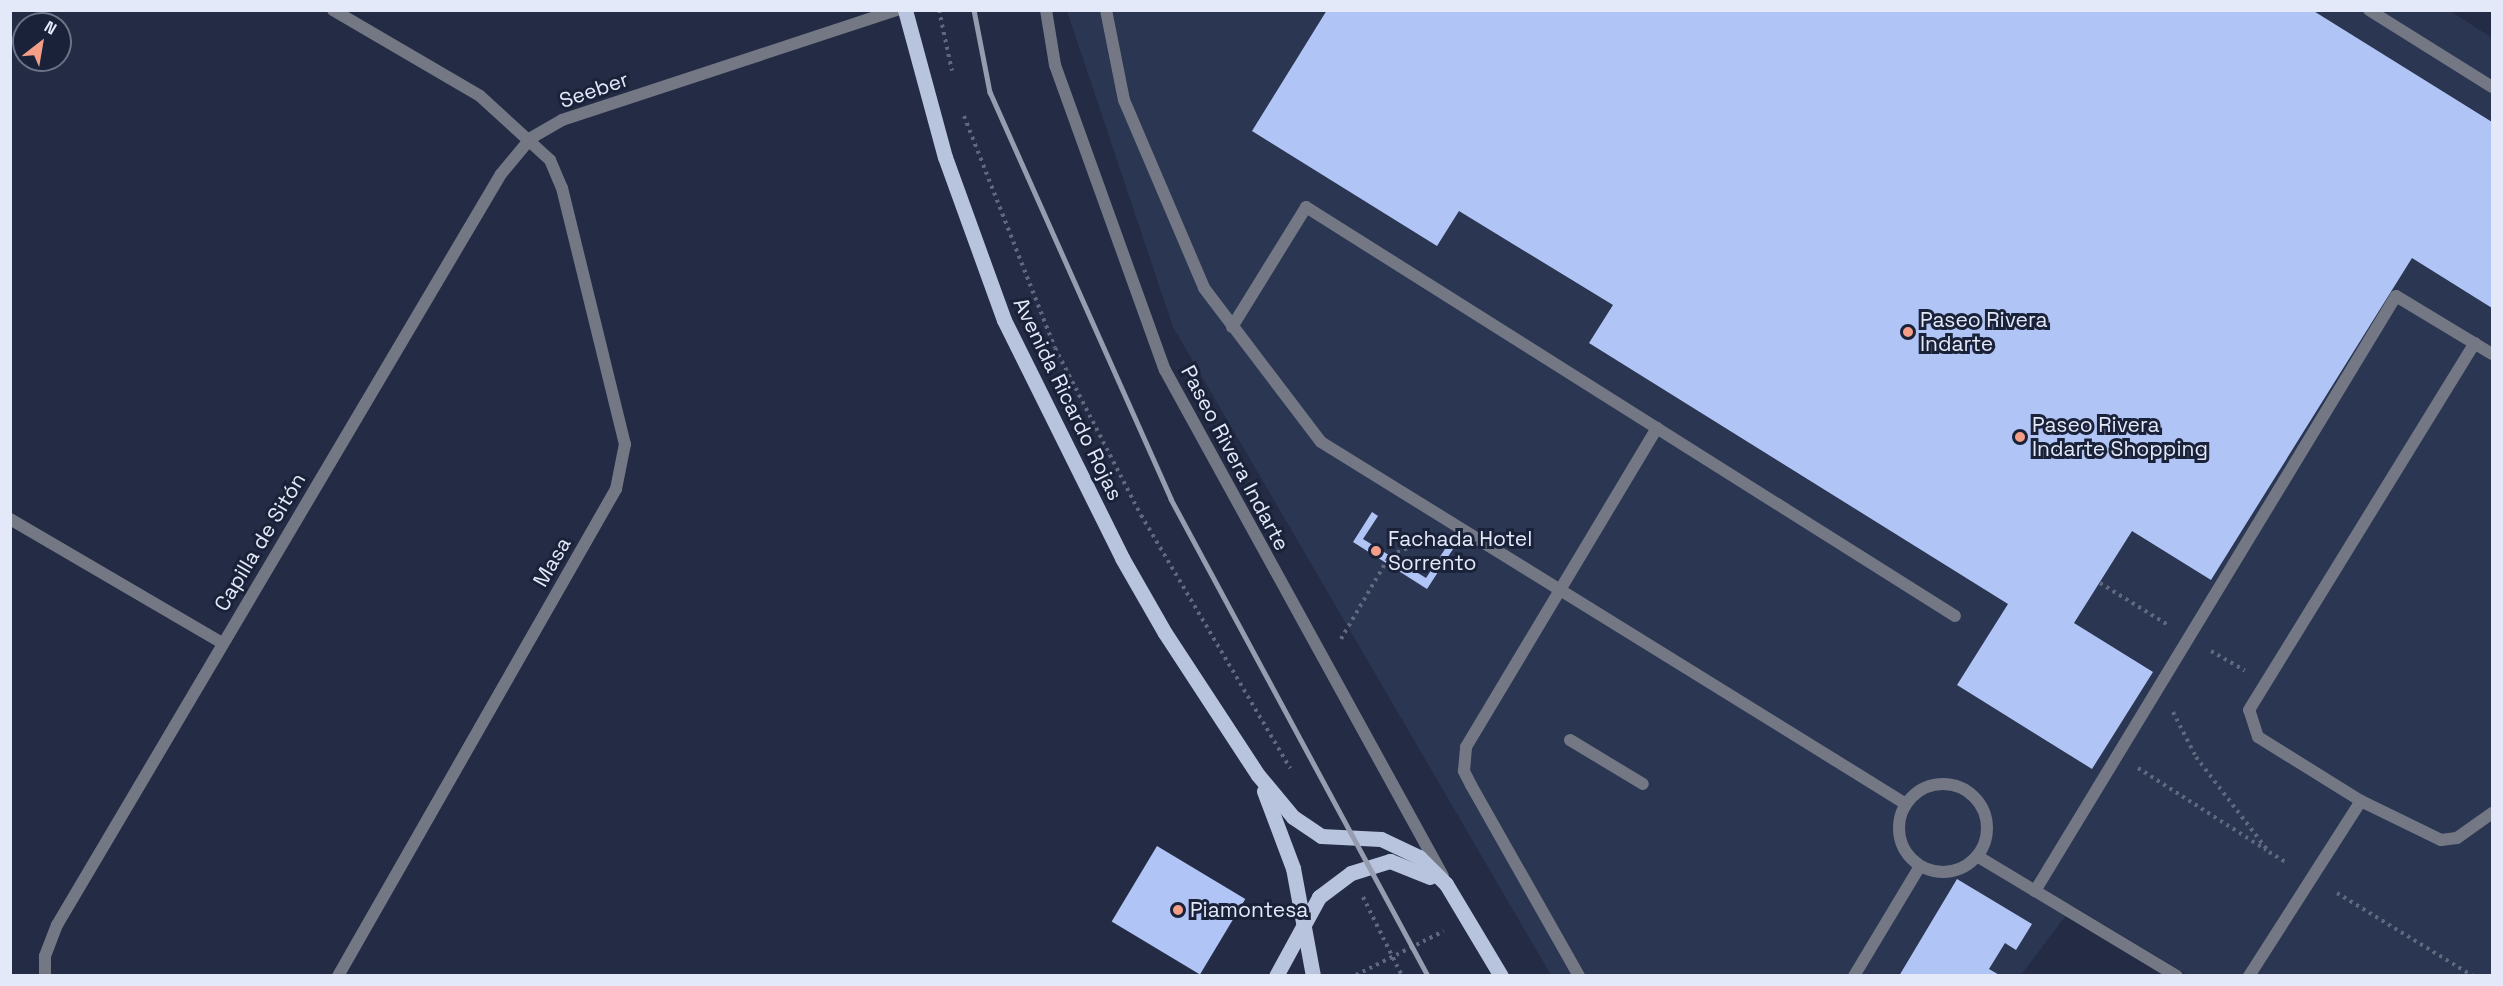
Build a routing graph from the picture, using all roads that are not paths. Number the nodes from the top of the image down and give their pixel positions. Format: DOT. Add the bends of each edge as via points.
graph roads {
  1 [pos="333,10"];
  2 [pos="896,10"];
  3 [pos="905,10"];
  4 [pos="1046,10"];
  5 [pos="1106,10"];
  6 [pos="2369,10"];
  7 [pos="2493,87"];
  8 [pos="531,138"];
  9 [pos="1232,327"];
  10 [pos="2475,344"];
  11 [pos="2493,354"];
  12 [pos="1658,428"];
  13 [pos="10,519"];
  14 [pos="1559,591"];
  15 [pos="1955,616"];
  16 [pos="222,643"];
  17 [pos="1570,740"];
  18 [pos="1258,775"];
  19 [pos="1643,784"];
  20 [pos="2361,801"];
  21 [pos="1906,804"];
  22 [pos="2493,813"];
  23 [pos="1977,856"];
  24 [pos="1920,866"];
  25 [pos="2035,891"];
  26 [pos="1454,896"];
  27 [pos="1306,918"];
  28 [pos="45,975"];
  29 [pos="338,975"];
  30 [pos="1276,975"];
  31 [pos="1313,975"];
  32 [pos="1501,975"];
  33 [pos="1579,975"];
  34 [pos="1854,975"];
  35 [pos="2177,975"];
  36 [pos="2249,975"];
  1 -- 8 [label="street" via="480,96"];
  2 -- 8 [label="street, Seeber" via="562,120"];
  3 -- 18 [label="main road, Avenida Ricardo Rojas" via="945,157 1004,320 1122,558"];
  4 -- 26 [label="street, Paseo Rivera Indarte" via="1055,65 1165,370"];
  5 -- 9 [label="street" via="1124,100 1204,288"];
  6 -- 7 [label="street"];
  8 -- 16 [label="street, Capilla de Sitón" via="501,174"];
  8 -- 29 [label="street, Masa" via="562,188 624,422 622,471"];
  9 -- 12 [label="street" via="1306,207"];
  9 -- 14 [label="street" via="1321,442"];
  10 -- 11 [label="street"];
  10 -- 20 [label="street" via="2249,710 2258,737"];
  10 -- 25 [label="street" via="2396,296"];
  12 -- 14 [label="street"];
  12 -- 15 [label="street"];
  13 -- 16 [label="street"];
  14 -- 21 [label="street"];
  14 -- 33 [label="street" via="1471,738 1464,771 1503,849"];
  16 -- 28 [label="street, Capilla de Sitón" via="57,925 45,956"];
  17 -- 19 [label="street"];
  18 -- 26 [label="main road, Avenida Ricardo Rojas" via="1314,832 1334,840 1392,842 1429,865"];
  18 -- 27 [label="main road, Avenida Ricardo Rojas" via="1284,840"];
  20 -- 22 [label="street" via="2441,840 2457,838"];
  20 -- 36 [label="street"];
  21 -- 23 [label="street" via="1938,785 1964,790 1986,819"];
  21 -- 24 [label="street" via="1900,837"];
  23 -- 24 [label="street" via="1957,870"];
  23 -- 25 [label="street"];
  24 -- 34 [label="street"];
  25 -- 35 [label="street"];
  26 -- 27 [label="main road, Avenida Ricardo Rojas" via="1421,870 1401,862 1378,862 1352,873 1318,897"];
  26 -- 32 [label="main road, Avenida Ricardo Rojas"];
  27 -- 30 [label="main road"];
  27 -- 31 [label="main road, Avenida Ricardo Rojas"];
}
